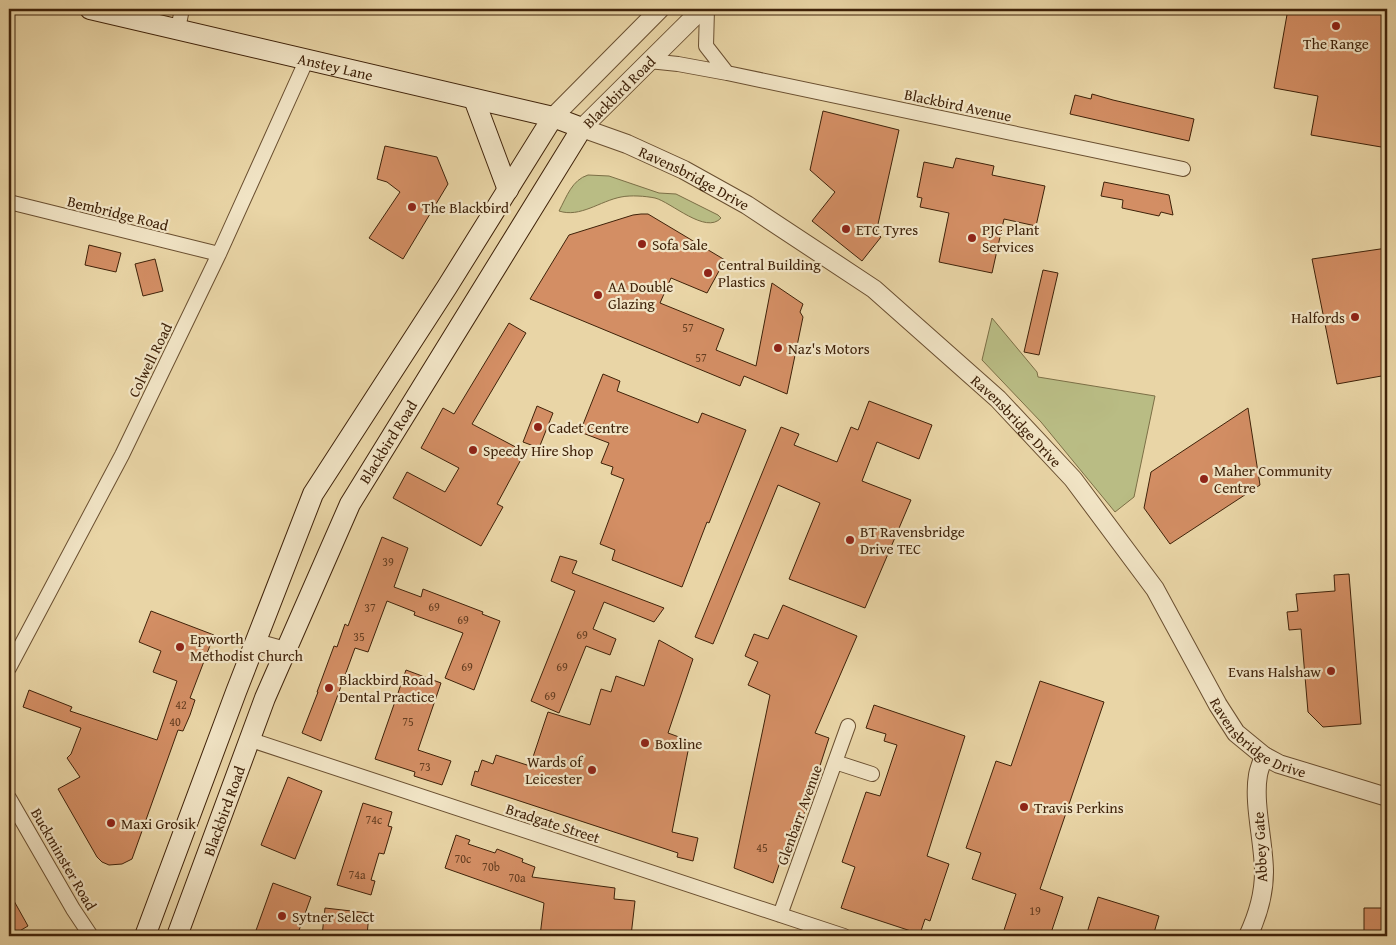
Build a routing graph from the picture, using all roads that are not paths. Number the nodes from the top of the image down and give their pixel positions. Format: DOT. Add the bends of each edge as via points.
graph roads {
  1 [pos="90,9"];
  2 [pos="182,9"];
  3 [pos="660,9"];
  4 [pos="702,9"];
  5 [pos="707,9"];
  6 [pos="178,29"];
  7 [pos="307,59"];
  8 [pos="650,61"];
  9 [pos="727,73"];
  10 [pos="474,98"];
  11 [pos="553,117"];
  12 [pos="582,128"];
  13 [pos="1183,169"];
  14 [pos="508,190"];
  15 [pos="9,202"];
  16 [pos="219,254"];
  17 [pos="256,643"];
  18 [pos="285,651"];
  19 [pos="9,668"];
  20 [pos="848,726"];
  21 [pos="251,740"];
  22 [pos="1264,756"];
  23 [pos="835,762"];
  24 [pos="872,774"];
  25 [pos="1366,791"];
  26 [pos="1387,791"];
  27 [pos="1387,797"];
  28 [pos="9,798"];
  29 [pos="1387,810"];
  30 [pos="780,915"];
  31 [pos="91,936"];
  32 [pos="145,936"];
  33 [pos="177,936"];
  34 [pos="844,936"];
  35 [pos="1248,936"];
  1 -- 6 [label="main road, Anstey Lane"];
  2 -- 6 [label="street"];
  3 -- 11 [label="street, Blackbird Road"];
  4 -- 8 [label="street, Blackbird Road"];
  5 -- 9 [label="street" via="706,46"];
  6 -- 7 [label="main road, Anstey Lane"];
  7 -- 10 [label="main road, Anstey Lane"];
  7 -- 16 [label="street, Colwell Road"];
  8 -- 9 [label="street, Blackbird Avenue"];
  8 -- 12 [label="street, Blackbird Road"];
  9 -- 13 [label="street, Blackbird Avenue"];
  10 -- 11 [label="main road, Anstey Lane"];
  10 -- 14 [label="main road"];
  11 -- 12 [label="main road, Anstey Lane"];
  11 -- 14 [label="main road, Blackbird Road"];
  12 -- 18 [label="main road, Blackbird Road" via="350,504"];
  12 -- 22 [label="street, Ravensbridge Drive" via="684,170 755,210 874,288 998,399 1073,479 1139,566 1236,733"];
  14 -- 17 [label="main road, Blackbird Road" via="313,494"];
  15 -- 16 [label="street, Bembridge Road"];
  16 -- 19 [label="street, Colwell Road" via="122,455"];
  17 -- 18 [label="street"];
  17 -- 32 [label="main road, Blackbird Road"];
  18 -- 21 [label="main road, Blackbird Road"];
  20 -- 23 [label="street, Glenbarr Avenue"];
  21 -- 30 [label="street, Bradgate Street"];
  21 -- 33 [label="main road, Blackbird Road"];
  22 -- 25 [label="street, Ravensbridge Drive" via="1279,764"];
  22 -- 35 [label="street, Abbey Gate" via="1258,776 1264,873 1262,896"];
  23 -- 24 [label="street"];
  23 -- 30 [label="street, Glenbarr Avenue"];
  25 -- 26 [label="street, Ravensbridge Drive"];
  25 -- 27 [label="street, Ravensbridge Drive"];
  25 -- 29 [label="street, Ravensbridge Drive"];
  28 -- 31 [label="street, Buckminster Road"];
  30 -- 34 [label="street, Bradgate Street"];
}
